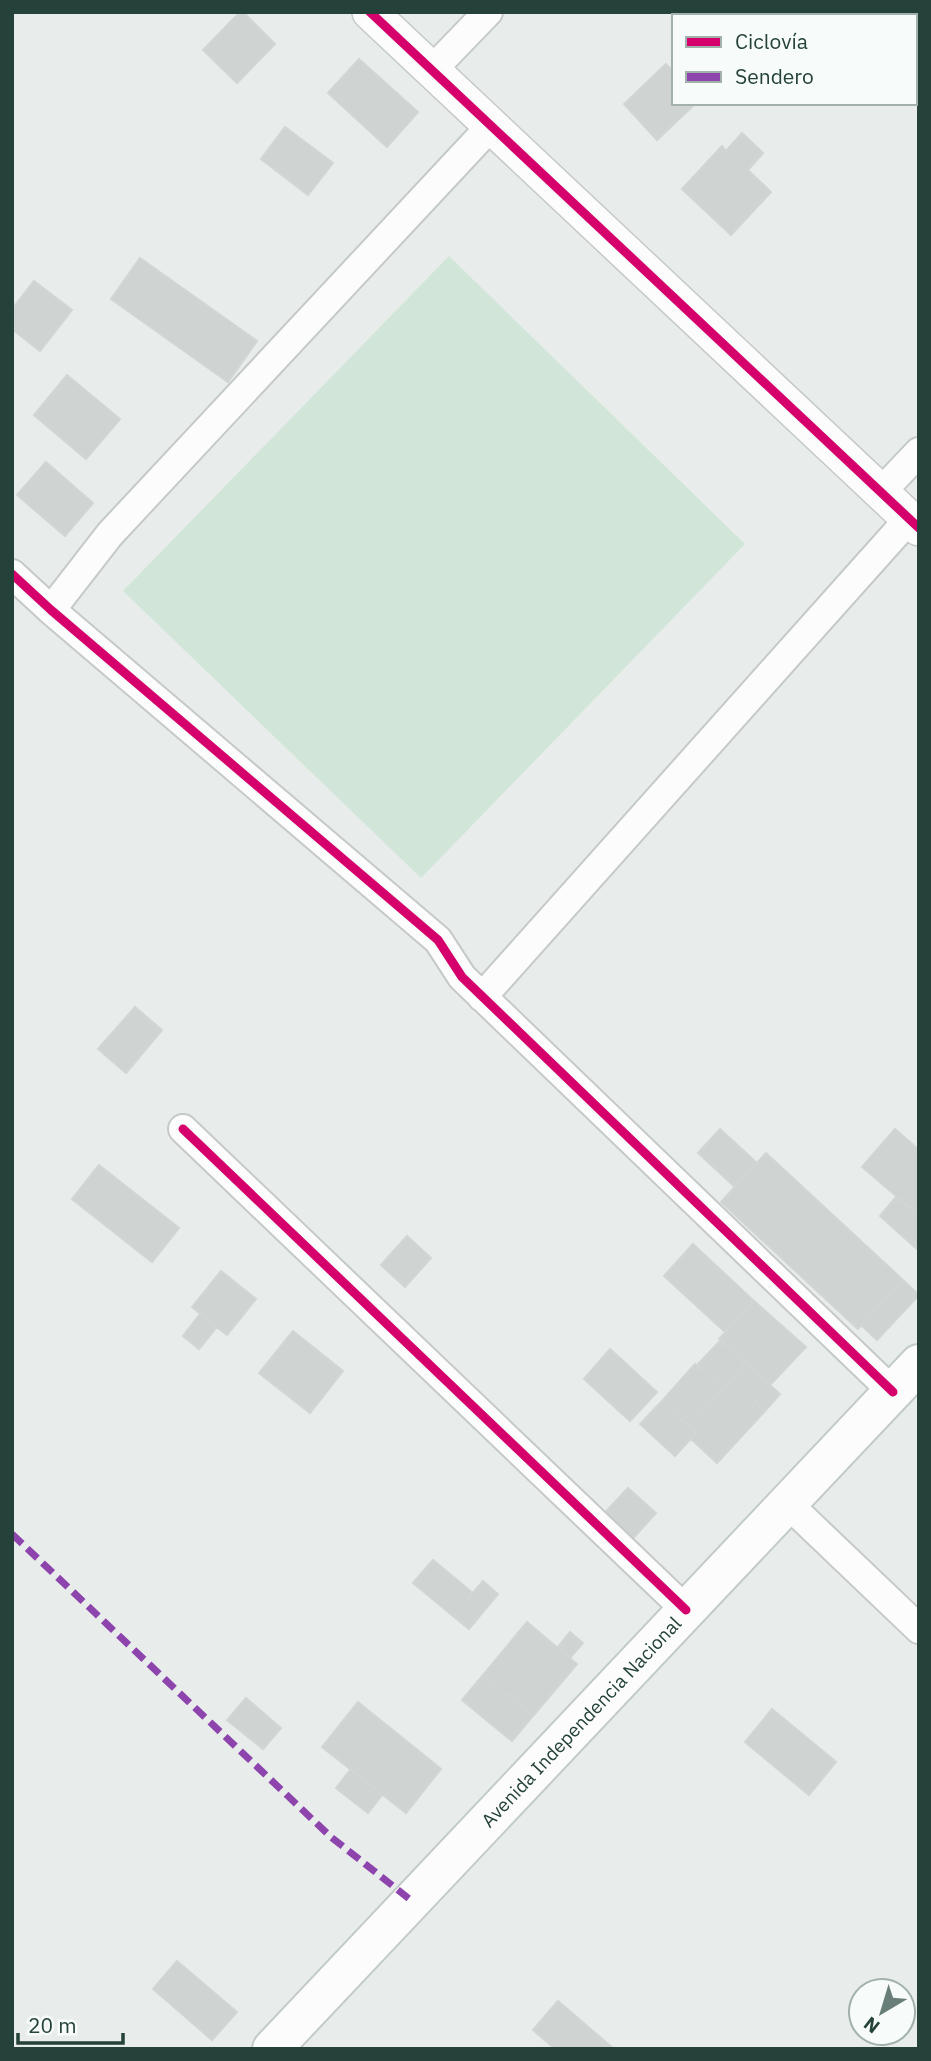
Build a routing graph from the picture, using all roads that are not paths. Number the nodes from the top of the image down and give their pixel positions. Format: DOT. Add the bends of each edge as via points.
graph roads {
  1 [pos="370,12"];
  2 [pos="488,12"];
  3 [pos="432,70"];
  4 [pos="491,126"];
  5 [pos="919,452"];
  6 [pos="881,492"];
  7 [pos="914,523"];
  8 [pos="12,575"];
  9 [pos="51,610"];
  10 [pos="482,997"];
  11 [pos="183,1129"];
  12 [pos="919,1364"];
  13 [pos="893,1392"];
  14 [pos="787,1503"];
  15 [pos="687,1611"];
  16 [pos="919,1629"];
  17 [pos="272,2049"];
  1 -- 3 [label="street"];
  2 -- 3 [label="street"];
  3 -- 4 [label="street"];
  4 -- 6 [label="street"];
  4 -- 9 [label="street" via="110,534"];
  5 -- 6 [label="street"];
  6 -- 7 [label="street"];
  7 -- 10 [label="street"];
  8 -- 9 [label="street"];
  9 -- 10 [label="street" via="438,940 461,977"];
  10 -- 13 [label="street"];
  11 -- 15 [label="street"];
  12 -- 13 [label="main road, Avenida Independencia Nacional"];
  13 -- 14 [label="main road, Avenida Independencia Nacional"];
  14 -- 15 [label="main road, Avenida Independencia Nacional"];
  14 -- 16 [label="street"];
  15 -- 17 [label="main road, Avenida Independencia Nacional"];
}
